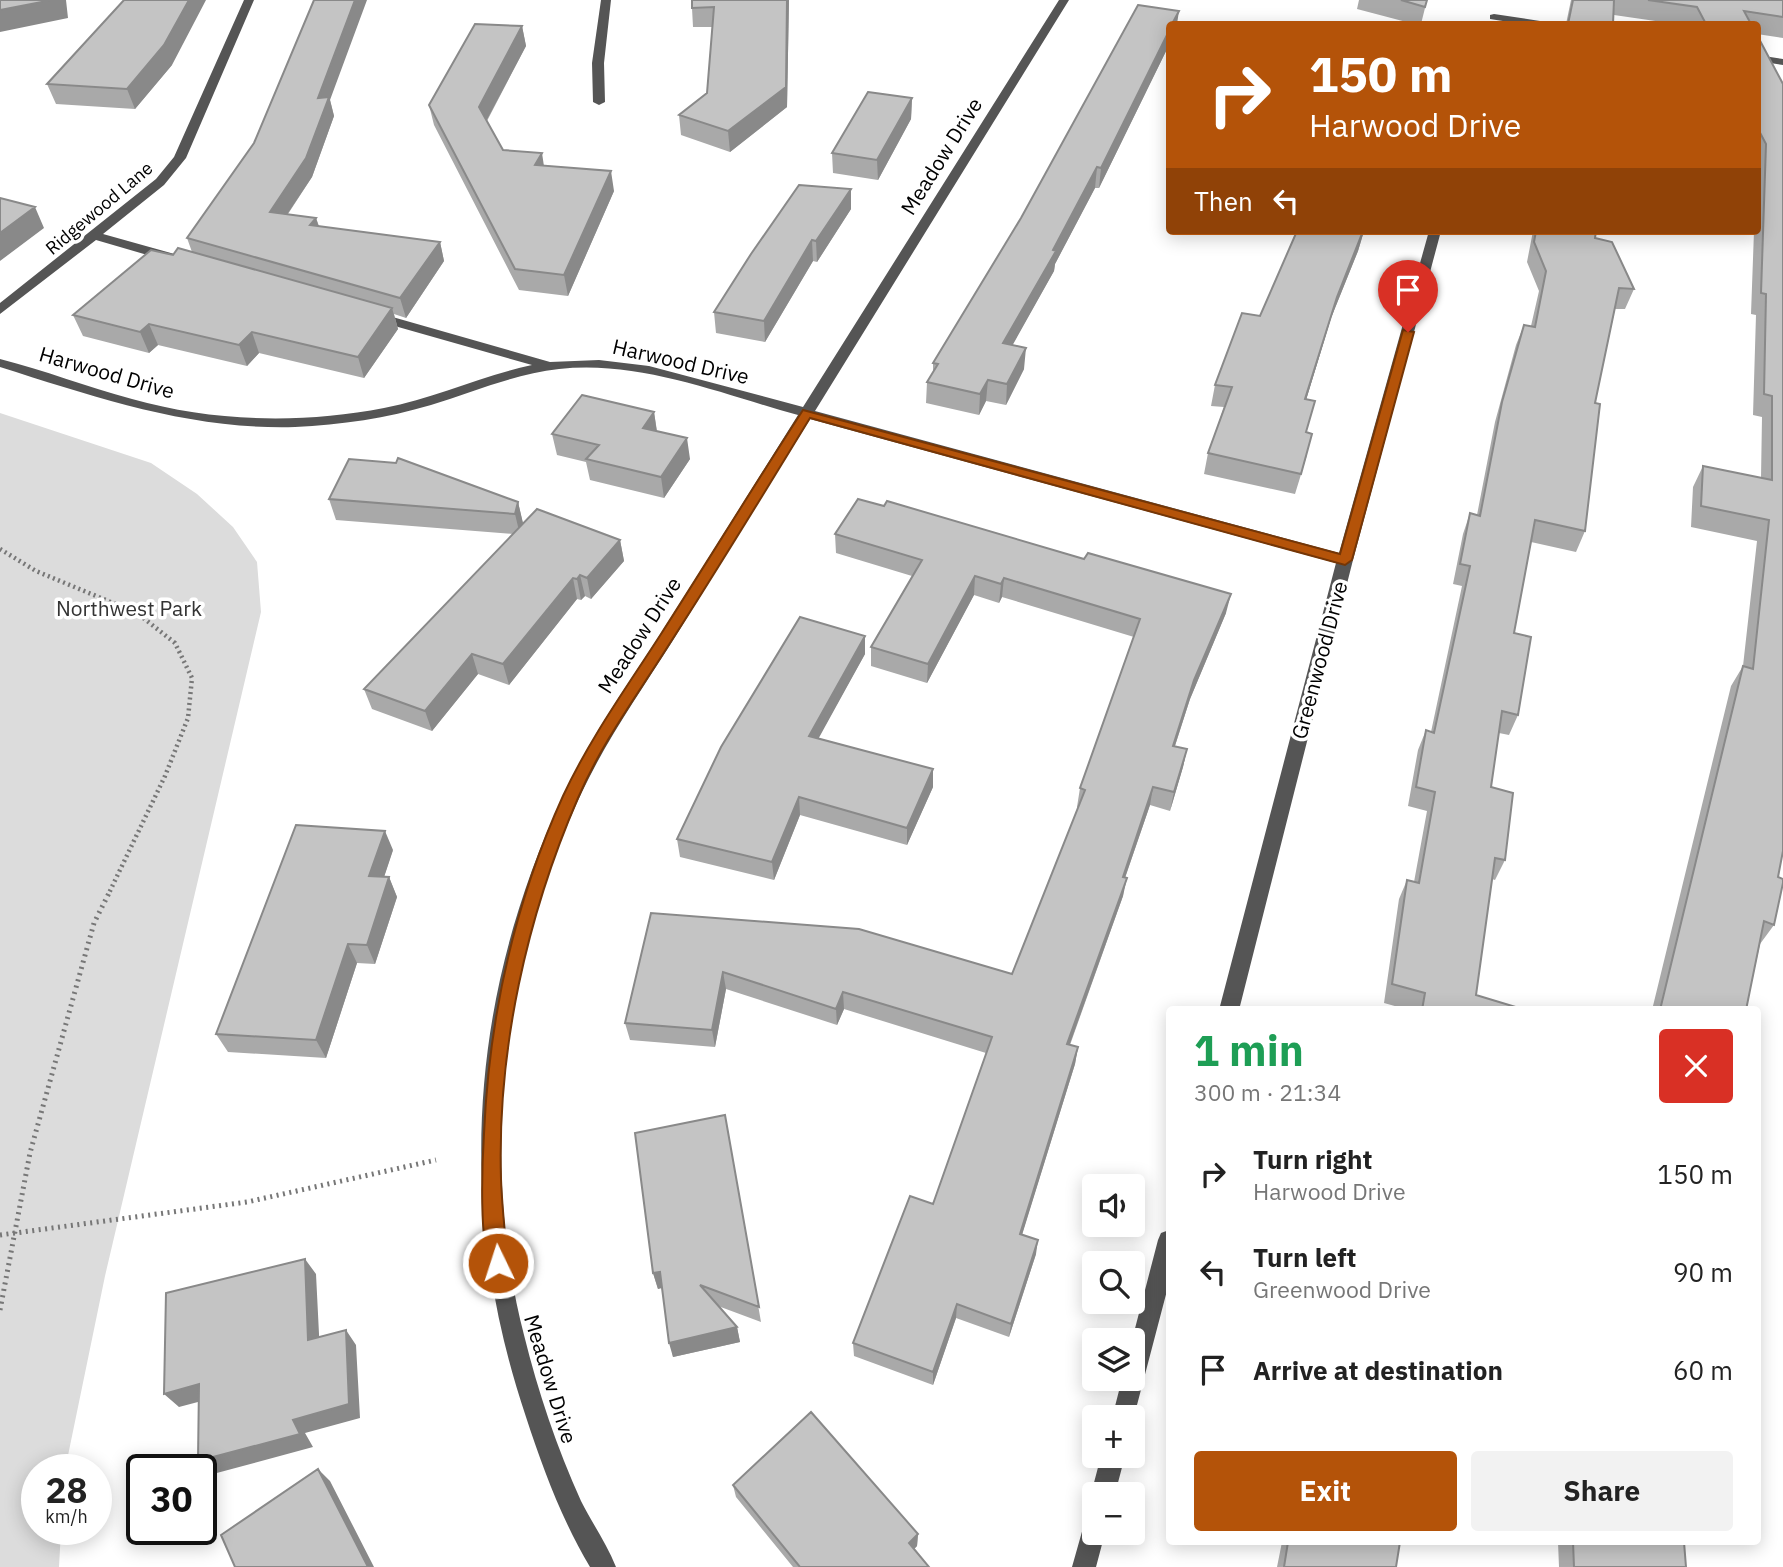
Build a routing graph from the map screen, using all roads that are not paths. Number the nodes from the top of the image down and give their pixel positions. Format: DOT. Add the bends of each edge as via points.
graph roads {
  1 [pos="249,0"];
  2 [pos="606,0"];
  3 [pos="1064,0"];
  4 [pos="1494,17"];
  5 [pos="1521,21"];
  6 [pos="1761,59"];
  7 [pos="1783,62"];
  8 [pos="599,102"];
  9 [pos="1435,235"];
  10 [pos="97,236"];
  11 [pos="190,262"];
  12 [pos="0,310"];
  13 [pos="363,312"];
  14 [pos="0,363"];
  15 [pos="550,366"];
  16 [pos="807,413"];
  17 [pos="1345,560"];
  18 [pos="1230,1006"];
  19 [pos="1166,1252"];
  20 [pos="1126,1405"];
  21 [pos="1090,1545"];
  22 [pos="604,1567"];
  23 [pos="1084,1567"];
  1 -- 10 [label="street, Ridgewood Lane" via="180,158 160,182"];
  2 -- 8 [label="street" via="598,63"];
  3 -- 16 [label="street, Meadow Drive"];
  4 -- 5 [label="street"];
  6 -- 7 [label="street"];
  9 -- 17 [label="street, Greenwood Drive"];
  10 -- 11 [label="street"];
  10 -- 12 [label="street, Ridgewood Lane"];
  13 -- 15 [label="street"];
  14 -- 15 [label="street, Harwood Drive" via="147,408 250,422 317,421 384,412"];
  15 -- 16 [label="street, Harwood Drive" via="626,366"];
  16 -- 17 [label="street, Harwood Drive"];
  16 -- 22 [label="street, Meadow Drive" via="614,714 577,784 535,888 509,991 495,1084 492,1147 498,1263 516,1353 551,1459"];
  17 -- 18 [label="street, Greenwood Drive"];
  19 -- 20 [label="street"];
  21 -- 23 [label="street"];
}
